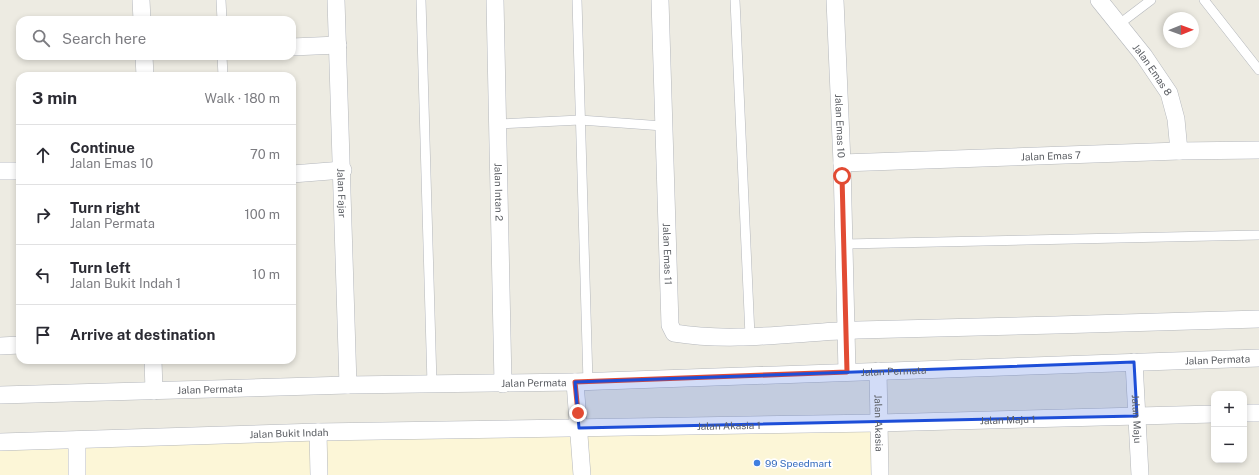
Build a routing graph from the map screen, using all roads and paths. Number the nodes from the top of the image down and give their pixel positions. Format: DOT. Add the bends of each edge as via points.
graph roads {
  1 [pos="141,0"];
  2 [pos="221,0"];
  3 [pos="336,0"];
  4 [pos="421,0"];
  5 [pos="495,0"];
  6 [pos="576,0"];
  7 [pos="660,0"];
  8 [pos="735,0"];
  9 [pos="835,0"];
  10 [pos="1099,0"];
  11 [pos="1151,0"];
  12 [pos="1204,0"];
  13 [pos="142,16"];
  14 [pos="222,16"];
  15 [pos="1118,25"];
  16 [pos="338,45"];
  17 [pos="296,47"];
  18 [pos="144,60"];
  19 [pos="222,60"];
  20 [pos="1259,70"];
  21 [pos="145,72"];
  22 [pos="223,72"];
  23 [pos="580,120"];
  24 [pos="498,124"];
  25 [pos="663,126"];
  26 [pos="1259,150"];
  27 [pos="1179,151"];
  28 [pos="842,163"];
  29 [pos="343,170"];
  30 [pos="0,171"];
  31 [pos="16,171"];
  32 [pos="296,174"];
  33 [pos="1259,235"];
  34 [pos="844,244"];
  35 [pos="1259,319"];
  36 [pos="847,331"];
  37 [pos="750,336"];
  38 [pos="16,345"];
  39 [pos="0,346"];
  40 [pos="1259,358"];
  41 [pos="1134,362"];
  42 [pos="153,364"];
  43 [pos="878,371"];
  44 [pos="847,372"];
  45 [pos="582,382"];
  46 [pos="432,384"];
  47 [pos="503,384"];
  48 [pos="348,385"];
  49 [pos="154,391"];
  50 [pos="0,395"];
  51 [pos="1247,413"];
  52 [pos="1259,413"];
  53 [pos="1211,414"];
  54 [pos="1137,416"];
  55 [pos="878,423"];
  56 [pos="579,428"];
  57 [pos="318,432"];
  58 [pos="77,440"];
  59 [pos="0,442"];
  60 [pos="77,475"];
  61 [pos="319,475"];
  62 [pos="582,475"];
  63 [pos="880,475"];
  64 [pos="1140,475"];
  1 -- 13 [label="street"];
  2 -- 14 [label="lane"];
  3 -- 16 [label="street, Jalan Fajar"];
  4 -- 46 [label="lane"];
  5 -- 24 [label="street, Jalan Intan 2"];
  6 -- 23 [label="lane"];
  7 -- 25 [label="street, Jalan Emas 11"];
  8 -- 37 [label="lane"];
  9 -- 28 [label="street, Jalan Emas 10"];
  10 -- 15 [label="street, Jalan Emas 8"];
  11 -- 15 [label="lane"];
  12 -- 20 [label="lane"];
  15 -- 27 [label="street, Jalan Emas 8" via="1144,56 1168,93 1176,119"];
  16 -- 17 [label="street"];
  16 -- 29 [label="street, Jalan Fajar"];
  18 -- 21 [label="street"];
  19 -- 22 [label="lane"];
  23 -- 24 [label="lane"];
  23 -- 25 [label="lane"];
  23 -- 45 [label="lane"];
  24 -- 47 [label="street, Jalan Intan 2"];
  25 -- 37 [label="street, Jalan Emas 11" via="670,324 674,333 697,337"];
  26 -- 27 [label="street, Jalan Emas 7"];
  27 -- 28 [label="street, Jalan Emas 7"];
  28 -- 34 [label="street, Jalan Emas 10"];
  29 -- 32 [label="street"];
  29 -- 48 [label="street, Jalan Fajar"];
  30 -- 31 [label="street"];
  33 -- 34 [label="lane"];
  34 -- 36 [label="street, Jalan Emas 10"];
  35 -- 36 [label="street, Jalan Emas 11"];
  36 -- 37 [label="street, Jalan Emas 11"];
  36 -- 44 [label="street, Jalan Emas 10"];
  38 -- 39 [label="street"];
  40 -- 41 [label="street, Jalan Permata"];
  41 -- 43 [label="street, Jalan Permata"];
  41 -- 54 [label="street, Jalan Maju"];
  42 -- 49 [label="street"];
  43 -- 44 [label="street, Jalan Permata"];
  43 -- 55 [label="street, Jalan Akasia"];
  44 -- 45 [label="street, Jalan Permata"];
  45 -- 47 [label="street, Jalan Permata"];
  45 -- 56 [label="street"];
  46 -- 47 [label="street, Jalan Permata"];
  46 -- 48 [label="street, Jalan Permata"];
  48 -- 49 [label="street, Jalan Permata"];
  49 -- 50 [label="street, Jalan Permata"];
  51 -- 52 [label="street"];
  53 -- 54 [label="street, Jalan Maju 1"];
  54 -- 55 [label="street, Jalan Maju 1"];
  54 -- 64 [label="street, Jalan Maju"];
  55 -- 56 [label="street, Jalan Akasia 1"];
  55 -- 63 [label="street, Jalan Akasia"];
  56 -- 57 [label="street, Jalan Bukit Indah"];
  56 -- 62 [label="street"];
  57 -- 58 [label="street, Jalan Bukit Indah"];
  57 -- 61 [label="street"];
  58 -- 59 [label="street, Jalan Bukit Indah"];
  58 -- 60 [label="street"];
}
